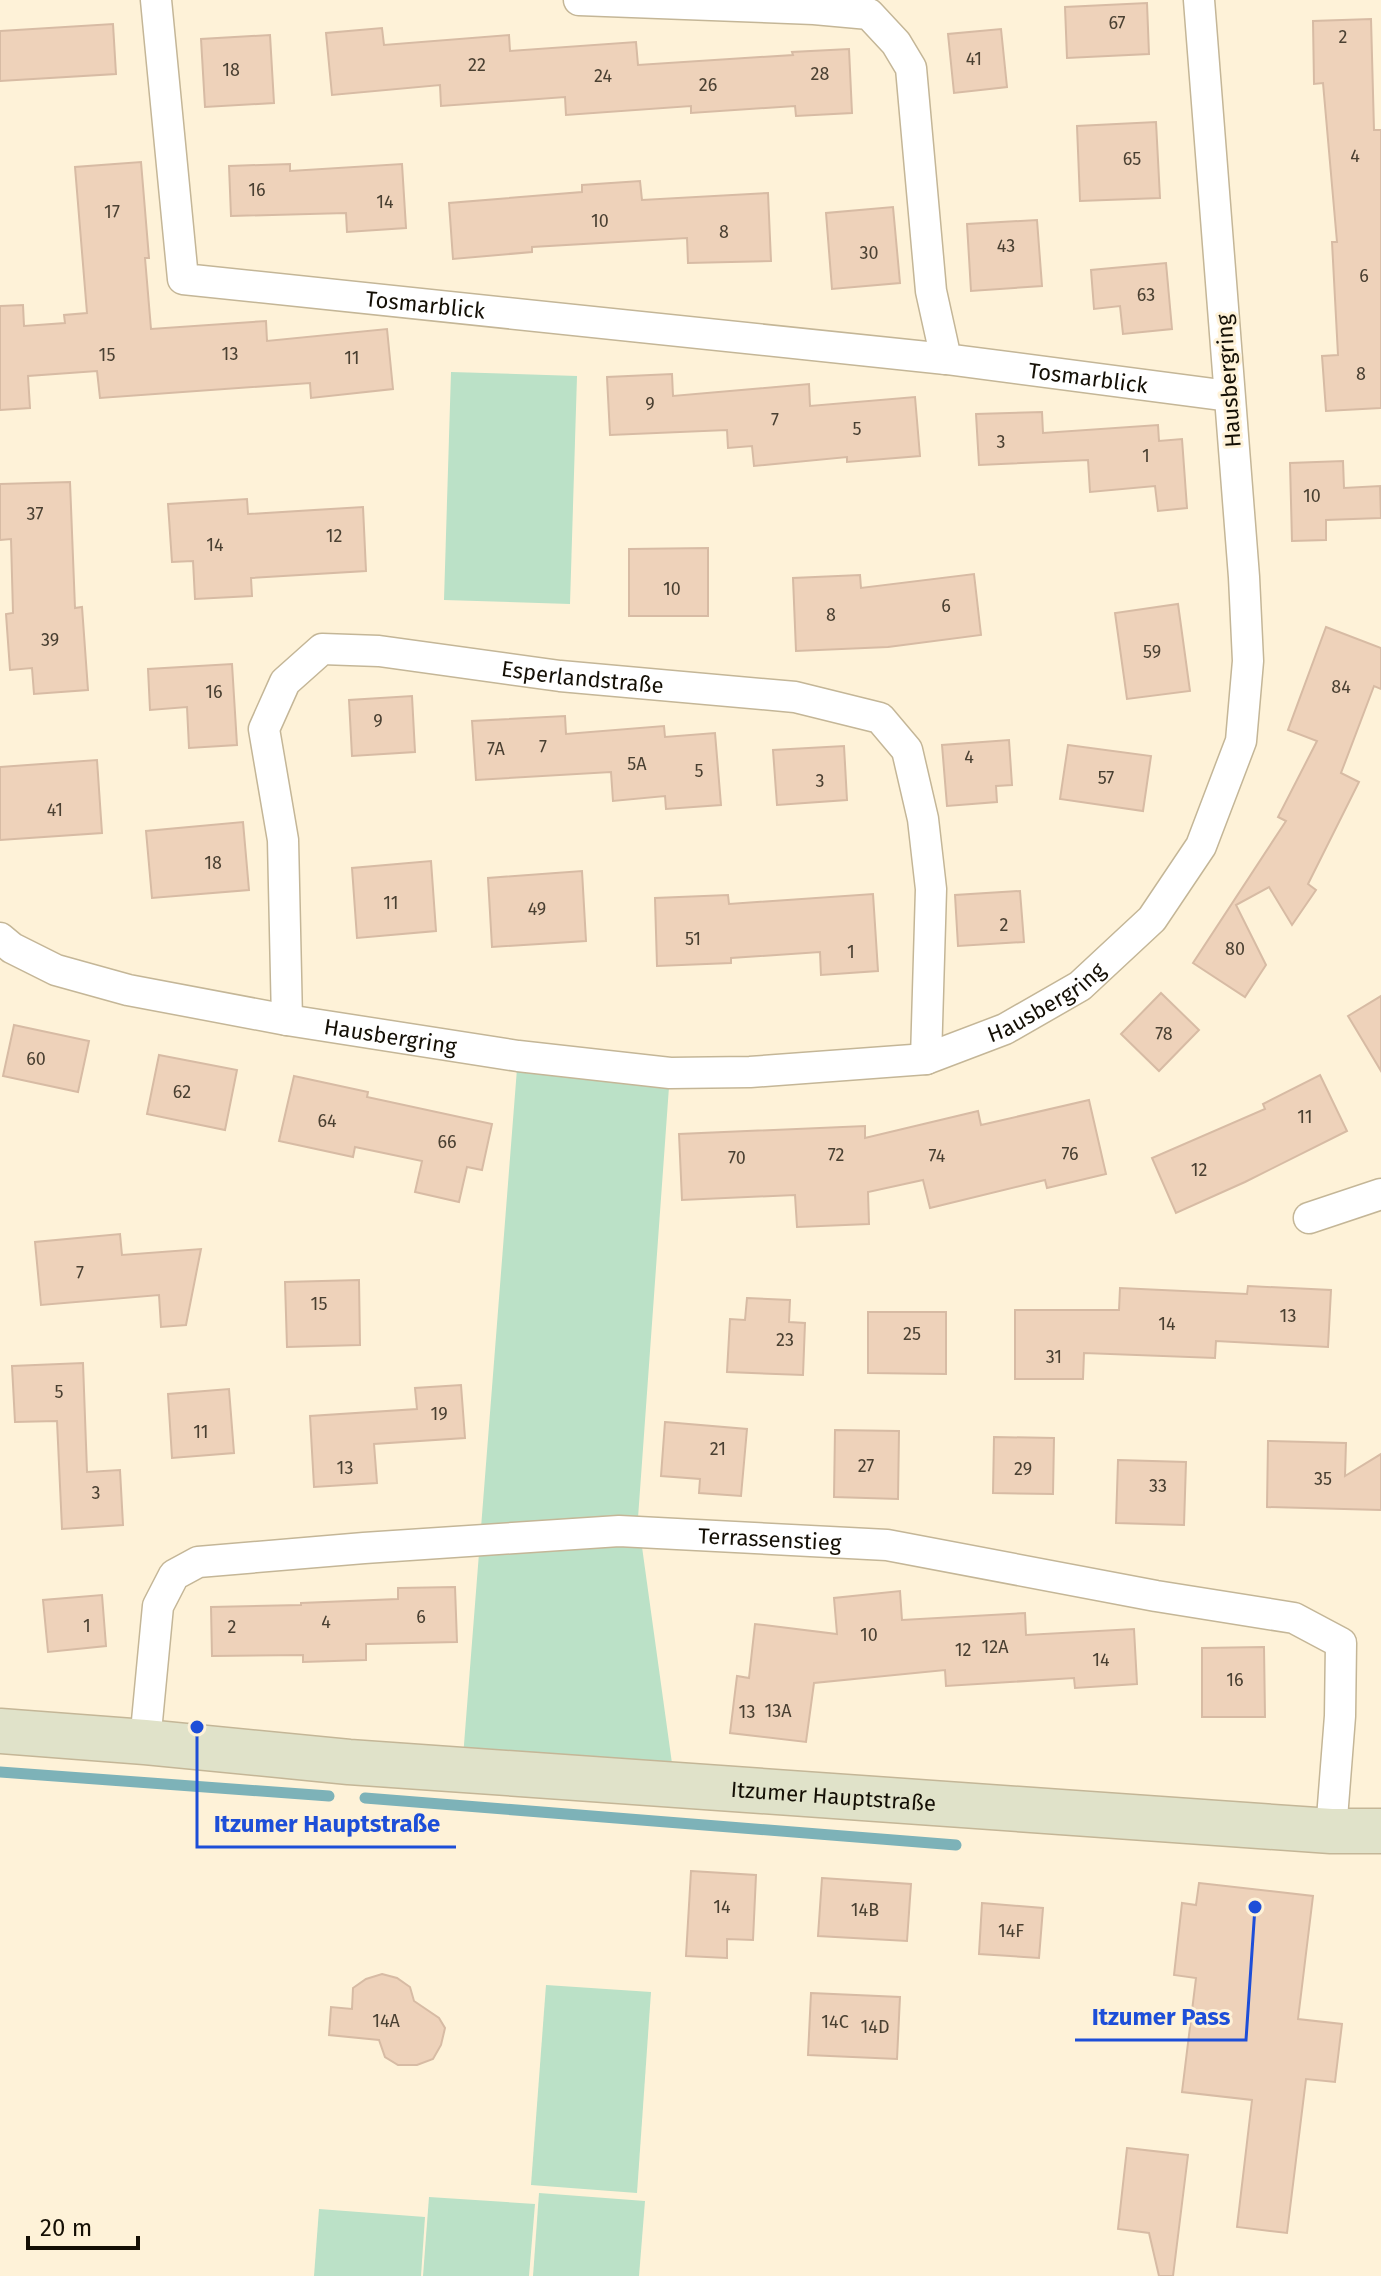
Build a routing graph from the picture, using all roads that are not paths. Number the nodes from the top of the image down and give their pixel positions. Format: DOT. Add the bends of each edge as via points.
graph roads {
  1 [pos="156,0"];
  2 [pos="579,0"];
  3 [pos="1199,0"];
  4 [pos="946,359"];
  5 [pos="1229,396"];
  6 [pos="0,938"];
  7 [pos="287,1020"];
  8 [pos="926,1059"];
  9 [pos="1381,1194"];
  10 [pos="1309,1218"];
  11 [pos="0,1731"];
  12 [pos="145,1742"];
  13 [pos="1331,1831"];
  14 [pos="1381,1831"];
  1 -- 4 [label="street, Tosmarblick" via="183,279"];
  2 -- 4 [label="street" via="869,14 911,68 931,291"];
  3 -- 5 [label="street, Hausbergring"];
  4 -- 5 [label="street, Tosmarblick"];
  5 -- 8 [label="street, Hausbergring" via="1248,661 1241,741 1201,846 1152,919 1080,986 1005,1029"];
  6 -- 7 [label="street, Hausbergring" via="56,970"];
  7 -- 8 [label="street, Hausbergring" via="670,1073"];
  7 -- 8 [label="street, Esperlandstraße" via="283,840 264,729 285,682 322,649 379,651 560,676 795,697 880,718 907,750 923,819 931,889"];
  9 -- 10 [label="street"];
  11 -- 12 [label="main road, Itzumer Hauptstraße"];
  12 -- 13 [label="main road, Itzumer Hauptstraße" via="349,1762"];
  12 -- 13 [label="street, Terrassenstieg" via="158,1606 174,1575 198,1562 619,1531 887,1545 1294,1618 1341,1643"];
  13 -- 14 [label="main road, Itzumer Hauptstraße"];
}
